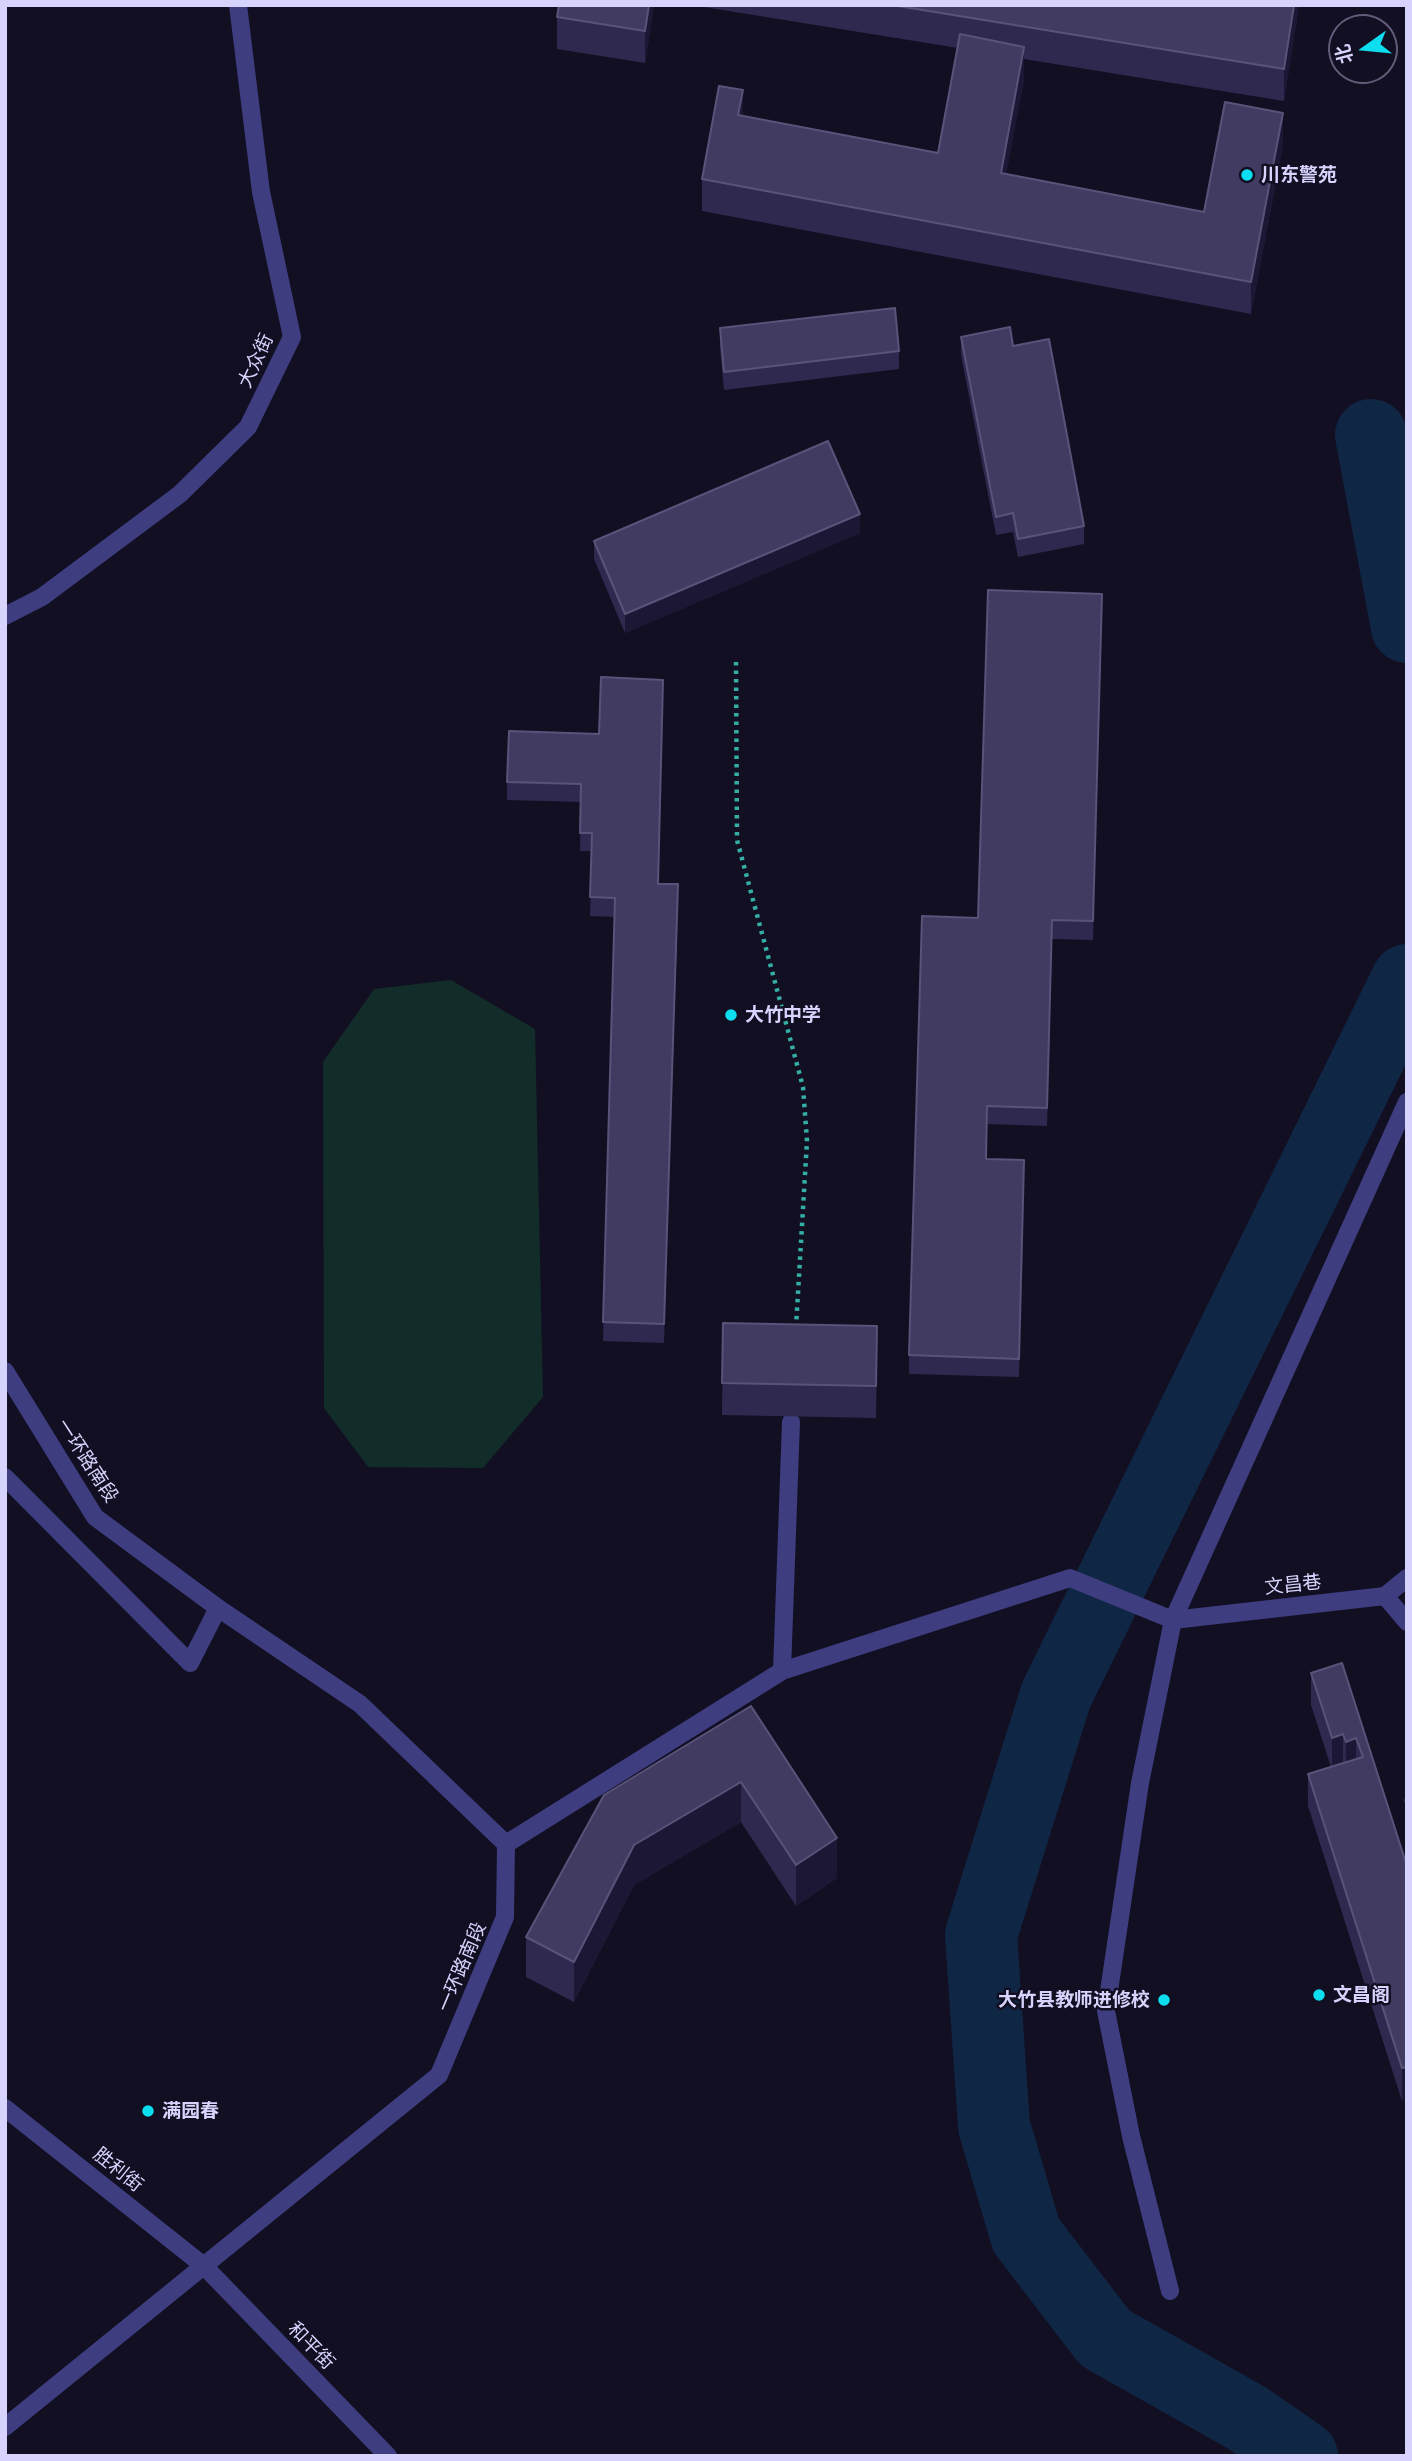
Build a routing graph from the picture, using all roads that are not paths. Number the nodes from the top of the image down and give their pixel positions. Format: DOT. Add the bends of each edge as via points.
graph roads {
  1 [pos="238,5"];
  2 [pos="5,616"];
  3 [pos="1407,1102"];
  4 [pos="5,1371"];
  5 [pos="791,1422"];
  6 [pos="5,1477"];
  7 [pos="1407,1578"];
  8 [pos="1385,1596"];
  9 [pos="218,1608"];
  10 [pos="1173,1620"];
  11 [pos="1407,1622"];
  12 [pos="782,1671"];
  13 [pos="506,1843"];
  14 [pos="5,2108"];
  15 [pos="204,2266"];
  16 [pos="1170,2291"];
  17 [pos="5,2427"];
  18 [pos="388,2456"];
  1 -- 2 [label="street, 大众街" via="261,192 292,337 248,427 190,484 42,597"];
  3 -- 10 [label="street"];
  4 -- 9 [label="street, 一环路南段" via="95,1517"];
  5 -- 12 [label="street"];
  6 -- 9 [label="street" via="190,1663"];
  7 -- 8 [label="street"];
  8 -- 10 [label="street, 文昌巷"];
  8 -- 11 [label="street"];
  9 -- 13 [label="street, 一环路南段" via="359,1704"];
  10 -- 12 [label="street" via="1070,1578"];
  10 -- 16 [label="street" via="1140,1783 1106,2011"];
  12 -- 13 [label="street"];
  13 -- 15 [label="street, 一环路南段" via="505,1917 439,2075"];
  14 -- 15 [label="street, 胜利街"];
  15 -- 17 [label="street, 一环路南段"];
  15 -- 18 [label="street, 和平街"];
}
